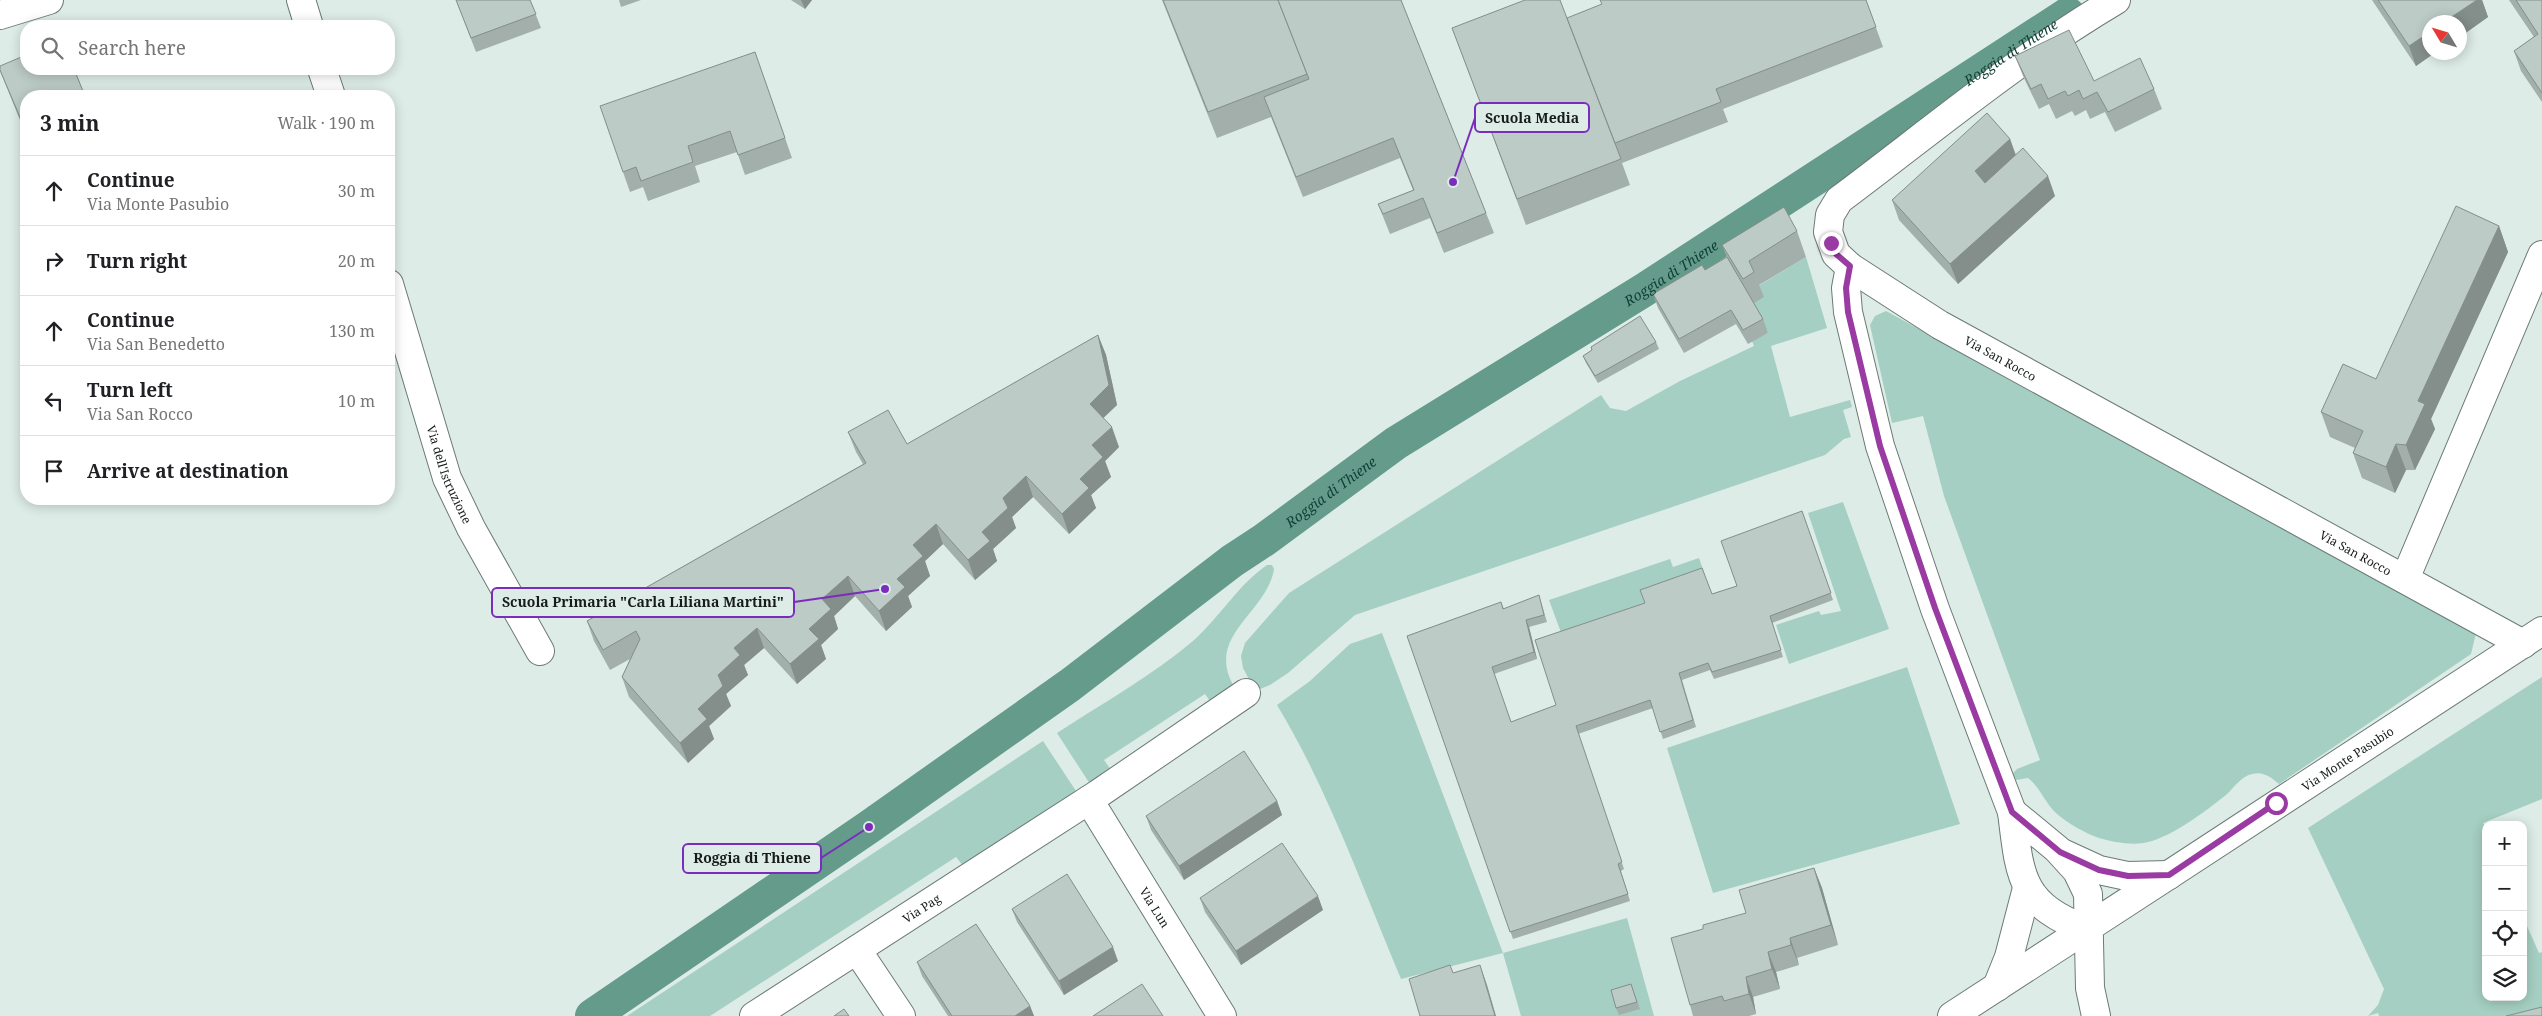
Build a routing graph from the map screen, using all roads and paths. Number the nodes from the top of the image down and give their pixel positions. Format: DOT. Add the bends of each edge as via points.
graph roads {
  1 [pos="49,0"];
  2 [pos="301,0"];
  3 [pos="2116,0"];
  4 [pos="0,15"];
  5 [pos="307,20"];
  6 [pos="324,75"];
  7 [pos="328,90"];
  8 [pos="2542,255"];
  9 [pos="1850,266"];
  10 [pos="395,304"];
  11 [pos="2405,579"];
  12 [pos="2532,638"];
  13 [pos="540,651"];
  14 [pos="1246,693"];
  15 [pos="1089,800"];
  16 [pos="2012,812"];
  17 [pos="2060,852"];
  18 [pos="2169,875"];
  19 [pos="2027,888"];
  20 [pos="2087,930"];
  21 [pos="857,950"];
  22 [pos="1997,987"];
  23 [pos="754,1016"];
  24 [pos="901,1016"];
  25 [pos="1222,1016"];
  26 [pos="1952,1016"];
  27 [pos="2096,1016"];
  1 -- 4 [label="street"];
  2 -- 5 [label="street"];
  3 -- 9 [label="street, Via San Rocco" via="2075,24 2009,71 1838,200 1830,215 1828,232 1836,254"];
  6 -- 7 [label="street"];
  8 -- 11 [label="street"];
  9 -- 11 [label="street, Via San Rocco" via="1940,325"];
  9 -- 16 [label="street" via="1846,288 1848,312 1880,446 1935,608"];
  10 -- 13 [label="street, Via dell'Istruzione" via="447,478 471,528"];
  11 -- 12 [label="street, Via San Rocco"];
  12 -- 18 [label="street, Via Monte Pasubio"];
  14 -- 15 [label="street, Via Pag"];
  15 -- 21 [label="street, Via Pag"];
  15 -- 25 [label="street, Via Lun"];
  16 -- 17 [label="street"];
  16 -- 19 [label="street" via="2019,865"];
  17 -- 18 [label="street" via="2099,870 2128,876"];
  17 -- 20 [label="street" via="2077,871 2088,894"];
  18 -- 20 [label="street, Via Monte Pasubio"];
  19 -- 20 [label="street" via="2042,906 2061,920"];
  19 -- 22 [label="street" via="2009,957"];
  20 -- 22 [label="street, Via Monte Pasubio"];
  20 -- 27 [label="street" via="2090,988"];
  21 -- 23 [label="street, Via Pag"];
  21 -- 24 [label="street"];
  22 -- 26 [label="street, Via Monte Pasubio"];
}
